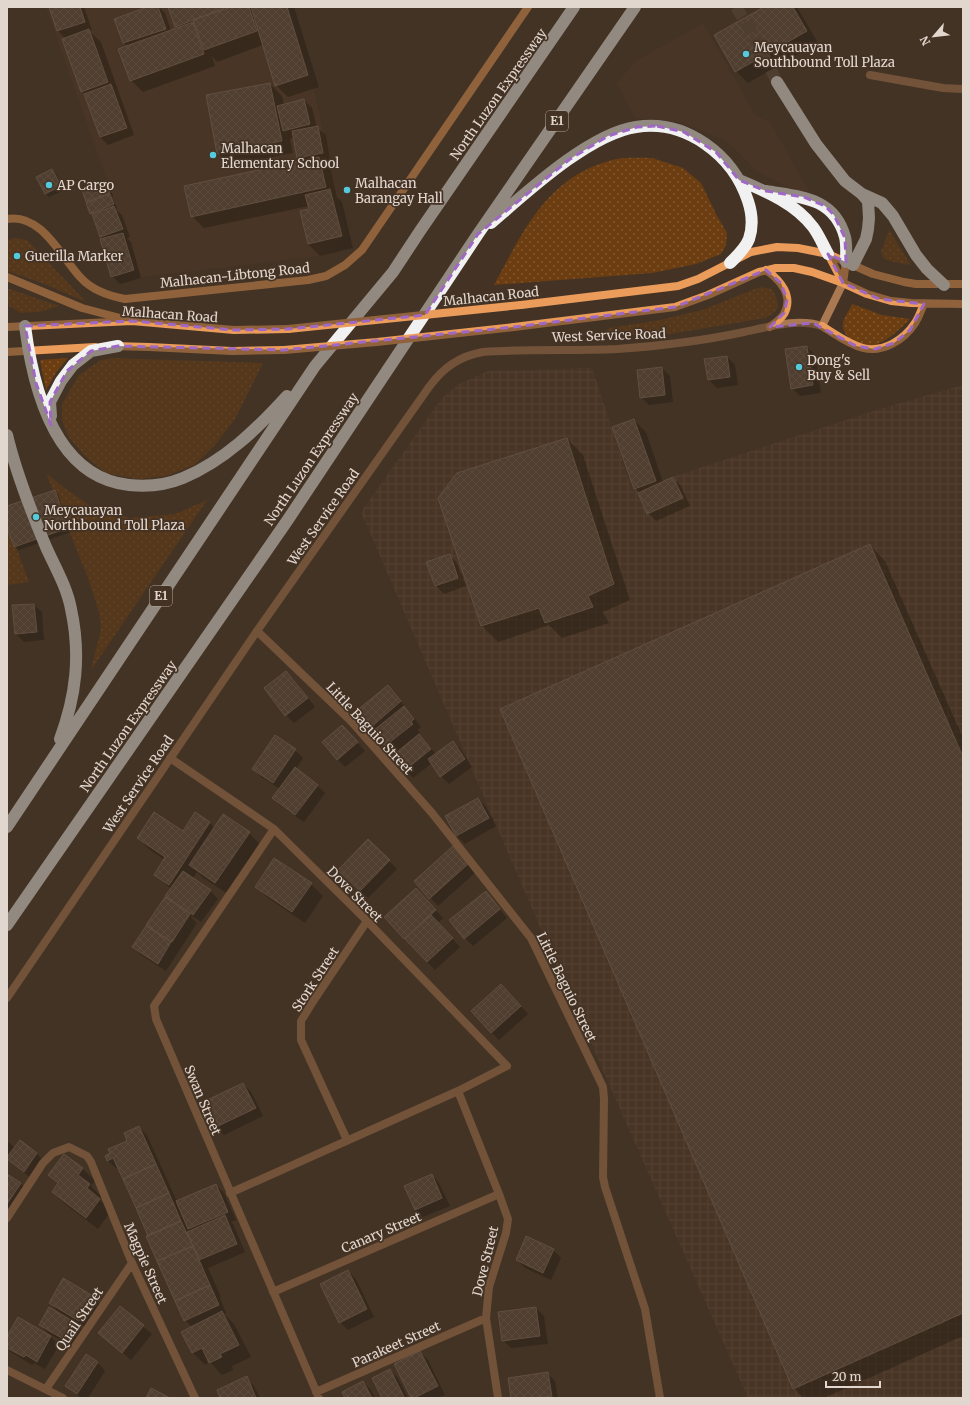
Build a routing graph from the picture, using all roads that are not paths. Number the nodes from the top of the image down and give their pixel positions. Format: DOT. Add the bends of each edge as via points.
graph roads {
  1 [pos="528,7"];
  2 [pos="574,7"];
  3 [pos="635,7"];
  4 [pos="870,75"];
  5 [pos="777,82"];
  6 [pos="963,89"];
  7 [pos="739,180"];
  8 [pos="766,191"];
  9 [pos="862,194"];
  10 [pos="7,219"];
  11 [pos="478,234"];
  12 [pos="828,254"];
  13 [pos="730,263"];
  14 [pos="849,264"];
  15 [pos="766,270"];
  16 [pos="7,277"];
  17 [pos="843,283"];
  18 [pos="944,284"];
  19 [pos="963,284"];
  20 [pos="924,304"];
  21 [pos="963,304"];
  22 [pos="132,321"];
  23 [pos="25,326"];
  24 [pos="822,326"];
  25 [pos="7,327"];
  26 [pos="770,327"];
  27 [pos="118,346"];
  28 [pos="28,350"];
  29 [pos="7,352"];
  30 [pos="315,366"];
  31 [pos="51,425"];
  32 [pos="7,435"];
  33 [pos="257,631"];
  34 [pos="53,758"];
  35 [pos="170,758"];
  36 [pos="7,827"];
  37 [pos="274,829"];
  38 [pos="366,921"];
  39 [pos="7,925"];
  40 [pos="7,998"];
  41 [pos="458,1091"];
  42 [pos="347,1140"];
  43 [pos="230,1193"];
  44 [pos="500,1194"];
  45 [pos="7,1218"];
  46 [pos="132,1264"];
  47 [pos="273,1292"];
  48 [pos="486,1318"];
  49 [pos="7,1370"];
  50 [pos="46,1389"];
  51 [pos="317,1395"];
  52 [pos="63,1398"];
  53 [pos="195,1398"];
  54 [pos="498,1398"];
  55 [pos="660,1398"];
  1 -- 10 [label="main road, Malhacan-Libtong Road" via="362,250 345,265 326,276 125,299 108,296 82,279 38,226 17,219"];
  2 -- 30 [label="highway, North Luzon Expressway / E1" via="393,272"];
  3 -- 11 [label="highway, North Luzon Expressway / E1"];
  4 -- 6 [label="street"];
  5 -- 9 [label="highway" via="816,144 845,182"];
  7 -- 8 [label="highway"];
  7 -- 11 [label="highway" via="716,152 693,137 665,127 631,128 599,140 570,159"];
  7 -- 13 [label="highway" via="749,206 751,230 744,248"];
  8 -- 12 [label="highway" via="803,215 814,228"];
  8 -- 14 [label="highway" via="804,198 830,210 845,238"];
  9 -- 14 [label="highway" via="868,201 868,229 866,238"];
  9 -- 18 [label="highway" via="882,203 893,216 916,255"];
  11 -- 39 [label="highway, North Luzon Expressway / E1" via="287,521"];
  12 -- 13 [label="main road, Malhacan Road" via="777,247 752,252"];
  12 -- 14 [label="main road, Malhacan Road"];
  12 -- 17 [label="main road"];
  13 -- 22 [label="main road, Malhacan Road, bridge" via="678,286 288,329 234,330"];
  14 -- 17 [label="main road"];
  14 -- 18 [label="main road, Malhacan Road" via="881,277 904,282"];
  15 -- 17 [label="main road" via="803,270"];
  15 -- 26 [label="main road" via="781,283 787,300 784,313"];
  15 -- 27 [label="main road, bridge" via="674,307 514,327 284,350 232,352"];
  16 -- 22 [label="main road" via="82,308"];
  17 -- 20 [label="main road" via="885,300"];
  17 -- 24 [label="street"];
  18 -- 19 [label="main road, Malhacan Road"];
  20 -- 21 [label="main road"];
  20 -- 24 [label="main road" via="910,330 894,343 879,349 856,346"];
  22 -- 23 [label="main road, Malhacan Road"];
  23 -- 25 [label="main road, Malhacan Road"];
  23 -- 28 [label="highway"];
  24 -- 26 [label="street, West Service Road" via="805,322"];
  26 -- 33 [label="street, West Service Road" via="715,338 653,346 483,352 453,363 443,370 429,387"];
  27 -- 28 [label="main road"];
  27 -- 31 [label="highway" via="91,351 67,371 50,402"];
  28 -- 29 [label="main road"];
  28 -- 31 [label="highway" via="36,383"];
  30 -- 31 [label="highway" via="247,437 207,466 171,482 135,486 103,478 85,468 69,453"];
  30 -- 34 [label="highway, North Luzon Expressway / E1"];
  32 -- 34 [label="highway" via="35,521 68,596 76,636 75,683 70,713"];
  33 -- 35 [label="street, West Service Road"];
  33 -- 55 [label="street, Little Baguio Street" via="351,721 432,813 531,938 603,1087 603,1177 645,1309"];
  34 -- 36 [label="highway, North Luzon Expressway / E1"];
  35 -- 37 [label="street, Dove Street"];
  35 -- 40 [label="street, West Service Road"];
  37 -- 38 [label="street, Dove Street"];
  37 -- 43 [label="street, Swan Street" via="154,1006 156,1019"];
  38 -- 41 [label="street, Dove Street" via="507,1066"];
  38 -- 42 [label="street, Stork Street" via="301,1022 301,1040"];
  41 -- 42 [label="street"];
  41 -- 44 [label="street, Dove Street"];
  42 -- 43 [label="street"];
  43 -- 47 [label="street, Swan Street"];
  44 -- 47 [label="street, Canary Street"];
  44 -- 48 [label="street, Dove Street" via="508,1219 489,1287"];
  45 -- 46 [label="street, Magpie Street" via="43,1163 53,1153 69,1147 87,1156 91,1162"];
  46 -- 50 [label="street, Quail Street"];
  46 -- 53 [label="street, Magpie Street"];
  47 -- 51 [label="street, Swan Street"];
  48 -- 51 [label="street, Parakeet Street"];
  48 -- 54 [label="street, Dove Street"];
  49 -- 50 [label="street"];
  50 -- 52 [label="street"];
}
